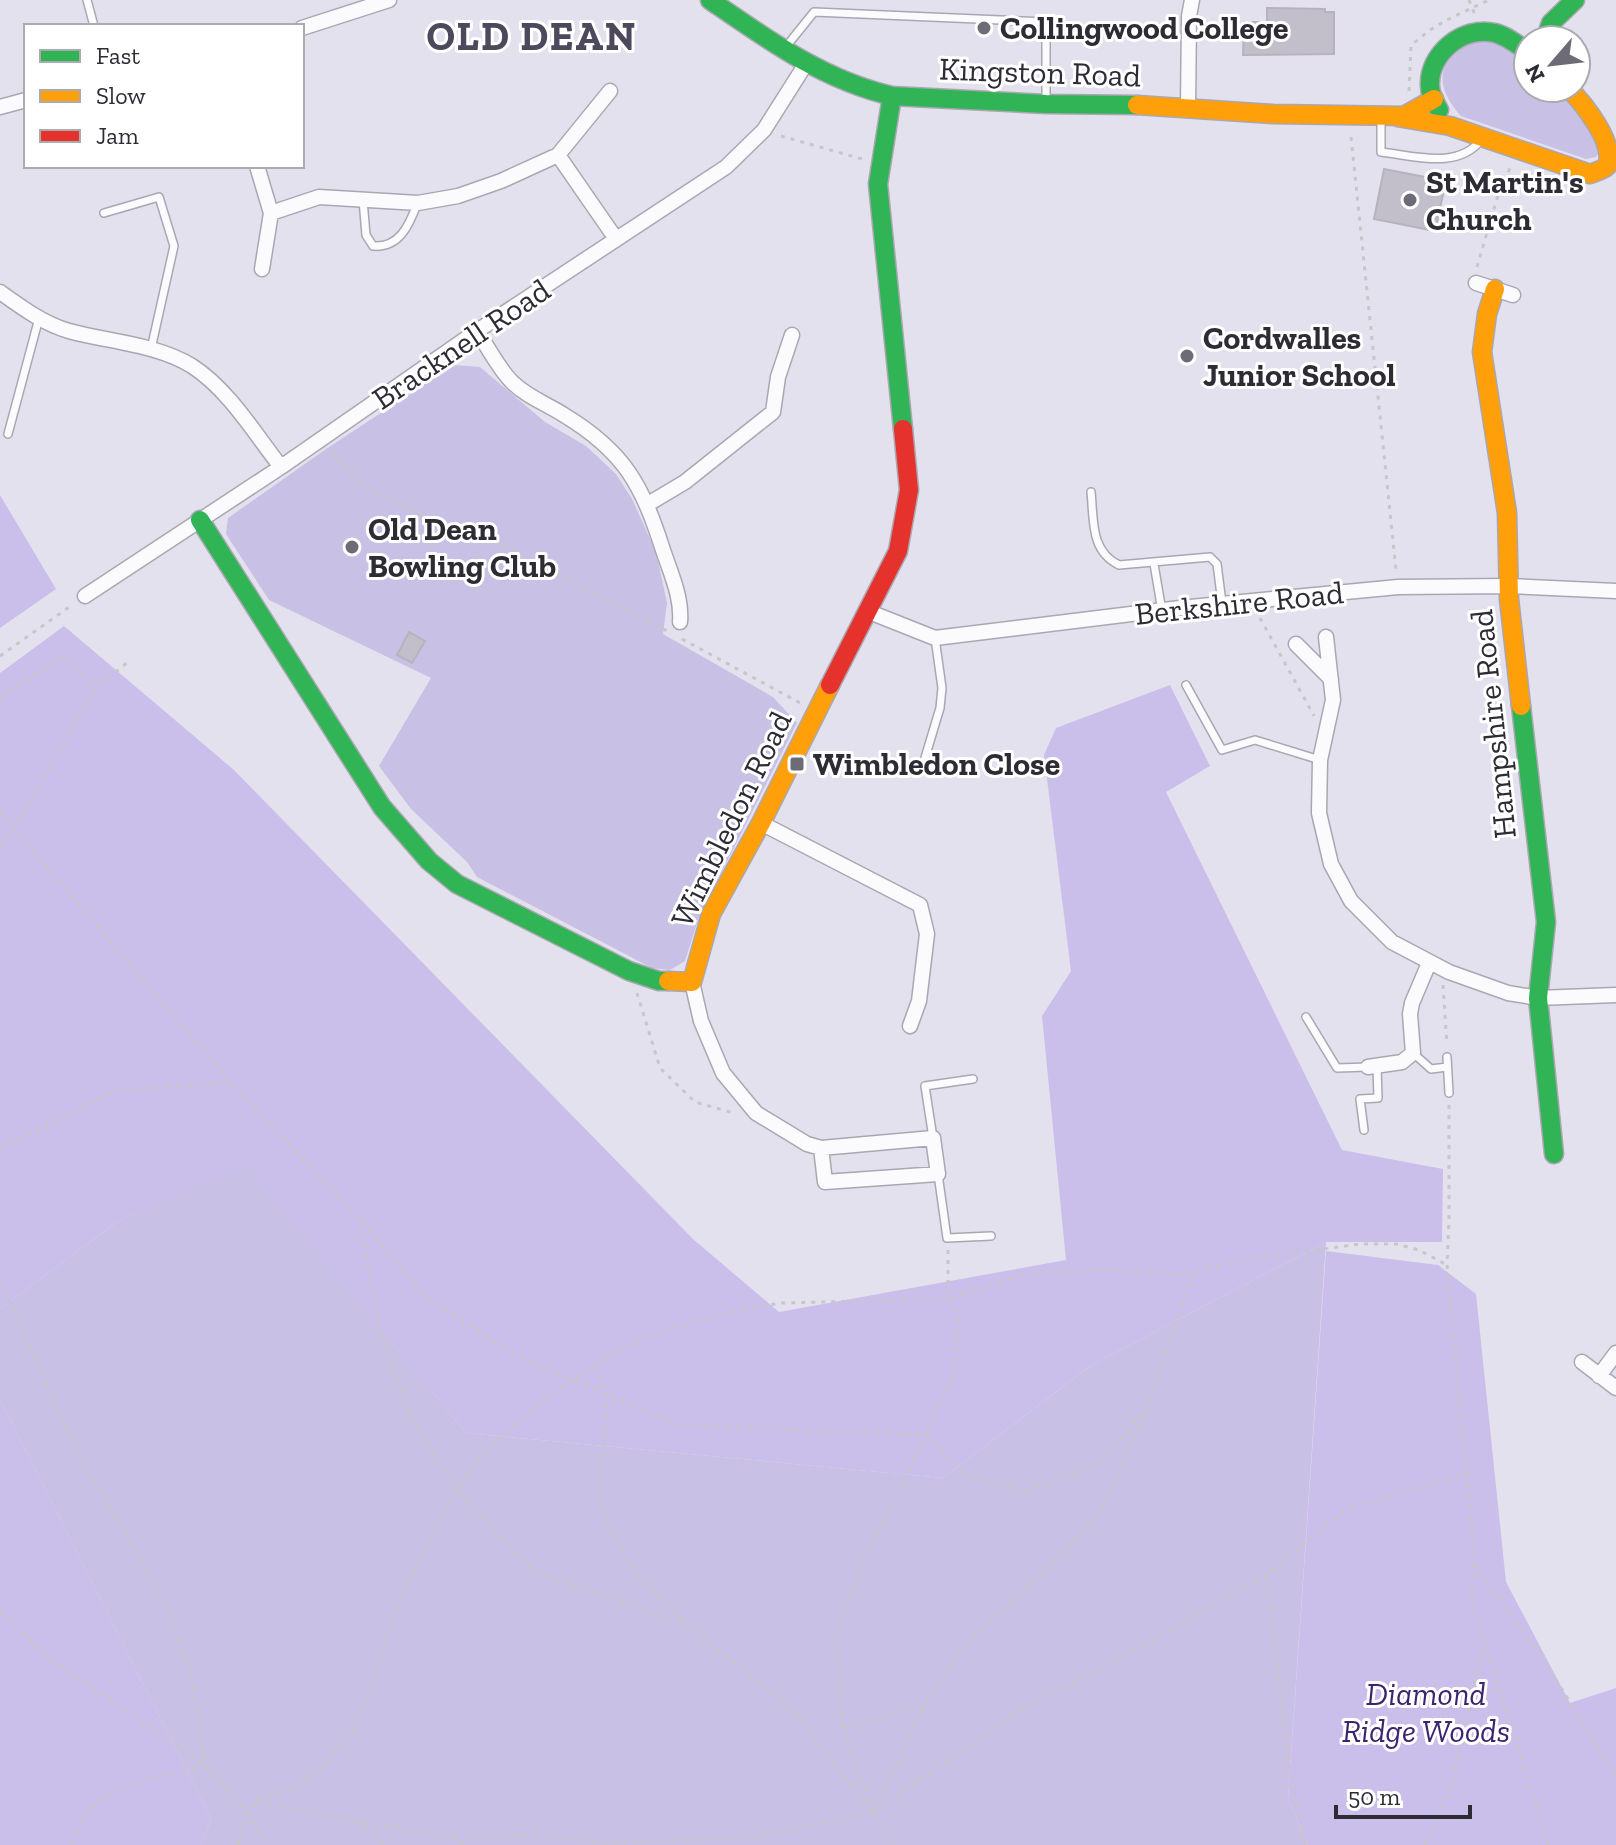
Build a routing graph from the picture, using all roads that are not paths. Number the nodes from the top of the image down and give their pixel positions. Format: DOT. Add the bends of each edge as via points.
graph roads {
  1 [pos="87,0"];
  2 [pos="389,0"];
  3 [pos="710,0"];
  4 [pos="1192,0"];
  5 [pos="1575,0"];
  6 [pos="93,24"];
  7 [pos="1555,24"];
  8 [pos="304,27"];
  9 [pos="1512,37"];
  10 [pos="1506,39"];
  11 [pos="1512,43"];
  12 [pos="785,48"];
  13 [pos="807,62"];
  14 [pos="610,91"];
  15 [pos="892,96"];
  16 [pos="1434,99"];
  17 [pos="24,101"];
  18 [pos="1046,104"];
  19 [pos="1583,104"];
  20 [pos="0,107"];
  21 [pos="1188,109"];
  22 [pos="1387,116"];
  23 [pos="1450,126"];
  24 [pos="1483,137"];
  25 [pos="1614,142"];
  26 [pos="558,155"];
  27 [pos="258,168"];
  28 [pos="1609,173"];
  29 [pos="363,198"];
  30 [pos="418,203"];
  31 [pos="104,213"];
  32 [pos="271,213"];
  33 [pos="616,239"];
  34 [pos="262,269"];
  35 [pos="1476,283"];
  36 [pos="0,292"];
  37 [pos="1504,292"];
  38 [pos="39,318"];
  39 [pos="477,331"];
  40 [pos="792,335"];
  41 [pos="151,349"];
  42 [pos="8,434"];
  43 [pos="281,467"];
  44 [pos="1091,492"];
  45 [pos="648,504"];
  46 [pos="200,520"];
  47 [pos="1154,564"];
  48 [pos="1508,586"];
  49 [pos="1616,591"];
  50 [pos="85,596"];
  51 [pos="1222,605"];
  52 [pos="867,611"];
  53 [pos="1162,611"];
  54 [pos="680,622"];
  55 [pos="1326,637"];
  56 [pos="935,638"];
  57 [pos="1296,644"];
  58 [pos="1331,679"];
  59 [pos="1186,685"];
  60 [pos="1320,760"];
  61 [pos="921,771"];
  62 [pos="761,823"];
  63 [pos="1429,963"];
  64 [pos="692,982"];
  65 [pos="1616,995"];
  66 [pos="1538,998"];
  67 [pos="1306,1017"];
  68 [pos="910,1026"];
  69 [pos="1413,1053"];
  70 [pos="1447,1057"];
  71 [pos="1372,1067"];
  72 [pos="1447,1067"];
  73 [pos="973,1079"];
  74 [pos="1449,1093"];
  75 [pos="1364,1130"];
  76 [pos="933,1138"];
  77 [pos="821,1148"];
  78 [pos="1554,1154"];
  79 [pos="938,1174"];
  80 [pos="991,1236"];
  81 [pos="1616,1353"];
  82 [pos="1582,1362"];
  83 [pos="1599,1376"];
  84 [pos="1616,1388"];
  1 -- 6 [label="lane"];
  2 -- 8 [label="street"];
  3 -- 12 [label="street, Kingston Road"];
  4 -- 21 [label="street"];
  5 -- 7 [label="street"];
  9 -- 10 [label="street"];
  10 -- 11 [label="street"];
  10 -- 16 [label="street" via="1494,33 1470,34 1441,51 1432,68"];
  12 -- 13 [label="street, Kingston Road"];
  12 -- 18 [label="lane" via="814,12 1046,22"];
  13 -- 15 [label="street, Kingston Road" via="868,92"];
  13 -- 33 [label="street, Bracknell Road" via="764,130 726,167"];
  14 -- 26 [label="street"];
  15 -- 18 [label="street, Kingston Road"];
  15 -- 52 [label="street, Wimbledon Road" via="878,184 909,490 898,551"];
  16 -- 22 [label="street, Kingston Road" via="1404,116"];
  16 -- 23 [label="street"];
  17 -- 20 [label="street"];
  18 -- 21 [label="street, Kingston Road"];
  19 -- 25 [label="street"];
  21 -- 22 [label="street, Kingston Road"];
  22 -- 23 [label="street, Kingston Road"];
  22 -- 24 [label="lane" via="1381,152 1462,157"];
  23 -- 24 [label="street, Kingston Road"];
  24 -- 28 [label="street, Kingston Road" via="1590,174"];
  25 -- 28 [label="street"];
  26 -- 30 [label="street" via="473,191"];
  26 -- 33 [label="street"];
  27 -- 32 [label="street"];
  29 -- 30 [label="street"];
  29 -- 30 [label="lane" via="366,235 373,246 382,247 409,226"];
  29 -- 32 [label="street" via="319,197"];
  31 -- 41 [label="lane" via="159,197 174,246"];
  32 -- 34 [label="street"];
  33 -- 39 [label="street, Bracknell Road"];
  35 -- 37 [label="street, Hampshire Road"];
  36 -- 38 [label="street"];
  37 -- 48 [label="street, Hampshire Road" via="1487,314 1482,352 1507,513"];
  38 -- 41 [label="street" via="65,330"];
  38 -- 42 [label="lane"];
  39 -- 43 [label="street, Bracknell Road"];
  39 -- 45 [label="street" via="511,381 600,439 631,472"];
  40 -- 45 [label="street" via="773,412 685,482"];
  41 -- 43 [label="street" via="192,366 225,395"];
  43 -- 46 [label="street, Bracknell Road"];
  44 -- 47 [label="lane" via="1101,553 1119,565"];
  45 -- 54 [label="street" via="681,604"];
  46 -- 50 [label="street, Bracknell Road"];
  46 -- 64 [label="street" via="382,807 429,861 457,884 629,971 659,981"];
  47 -- 51 [label="lane" via="1215,558"];
  47 -- 53 [label="lane"];
  48 -- 49 [label="street, Berkshire Road"];
  48 -- 51 [label="street, Berkshire Road" via="1398,587"];
  48 -- 66 [label="street, Hampshire Road" via="1546,922"];
  51 -- 53 [label="street, Berkshire Road"];
  52 -- 56 [label="street, Berkshire Road"];
  52 -- 62 [label="street, Wimbledon Road"];
  53 -- 56 [label="street, Berkshire Road"];
  55 -- 58 [label="street"];
  56 -- 61 [label="lane" via="940,708"];
  57 -- 58 [label="street"];
  58 -- 60 [label="street" via="1333,700"];
  59 -- 60 [label="lane" via="1222,750 1255,740"];
  60 -- 63 [label="street" via="1319,813 1331,864 1351,901 1392,942"];
  62 -- 64 [label="street, Wimbledon Road" via="711,914"];
  62 -- 68 [label="street" via="920,905 927,934 919,1001"];
  63 -- 66 [label="street" via="1508,993"];
  63 -- 69 [label="street" via="1410,1014"];
  64 -- 77 [label="street" via="701,1021 723,1073 756,1113"];
  65 -- 66 [label="street"];
  66 -- 78 [label="street, Hampshire Road"];
  67 -- 71 [label="lane" via="1337,1068"];
  69 -- 71 [label="street" via="1402,1062"];
  69 -- 72 [label="lane" via="1431,1069"];
  70 -- 72 [label="lane"];
  71 -- 75 [label="lane" via="1378,1098 1360,1099"];
  72 -- 74 [label="lane"];
  73 -- 76 [label="lane" via="925,1086"];
  76 -- 77 [label="street"];
  76 -- 79 [label="street"];
  77 -- 79 [label="street" via="825,1182"];
  79 -- 80 [label="lane" via="947,1238"];
  81 -- 83 [label="street"];
  82 -- 83 [label="street"];
  83 -- 84 [label="street"];
}
